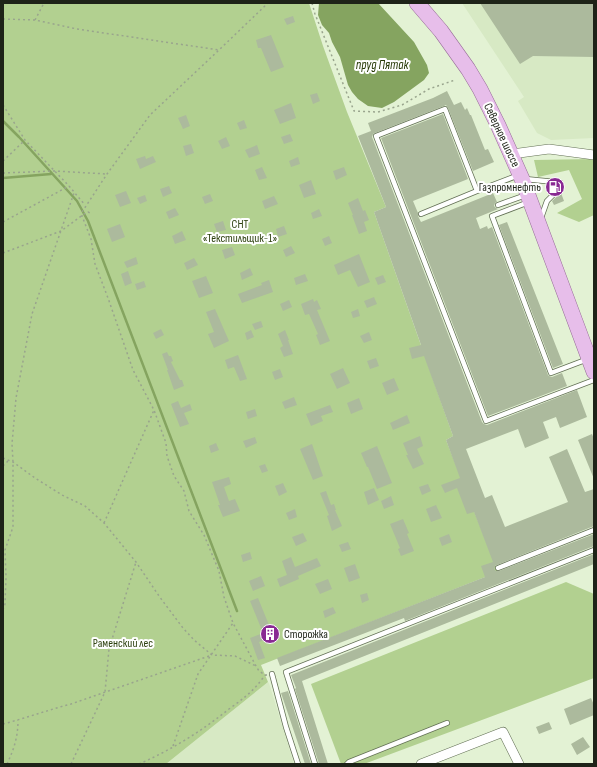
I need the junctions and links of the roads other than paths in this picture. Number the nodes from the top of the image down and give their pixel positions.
1 (417, 3) edge
2 (512, 154) junction
3 (594, 155) edge
4 (521, 177) junction
5 (477, 191) junction
6 (529, 198) junction
7 (498, 205) dead end
8 (421, 214) dead end
9 (538, 223) junction
10 (592, 365) edge
11 (594, 380) edge
12 (594, 530) edge
13 (594, 550) edge
14 (498, 568) dead end
15 (272, 674) dead end
16 (447, 723) dead end
17 (298, 764) edge
18 (315, 764) edge
19 (347, 764) edge
20 (421, 764) edge
21 (519, 764) edge

1 - 2 main road, Северное шоссе
2 - 3 street
2 - 4 main road, Северное шоссе
4 - 5 lane
4 - 6 main road, Северное шоссе
4 - 9 lane
5 - 8 lane
5 - 11 lane
6 - 7 lane
6 - 9 main road, Северное шоссе
6 - 10 lane
9 - 10 main road, Северное шоссе
12 - 14 lane
13 - 18 lane
15 - 17 lane
16 - 19 lane
20 - 21 street

